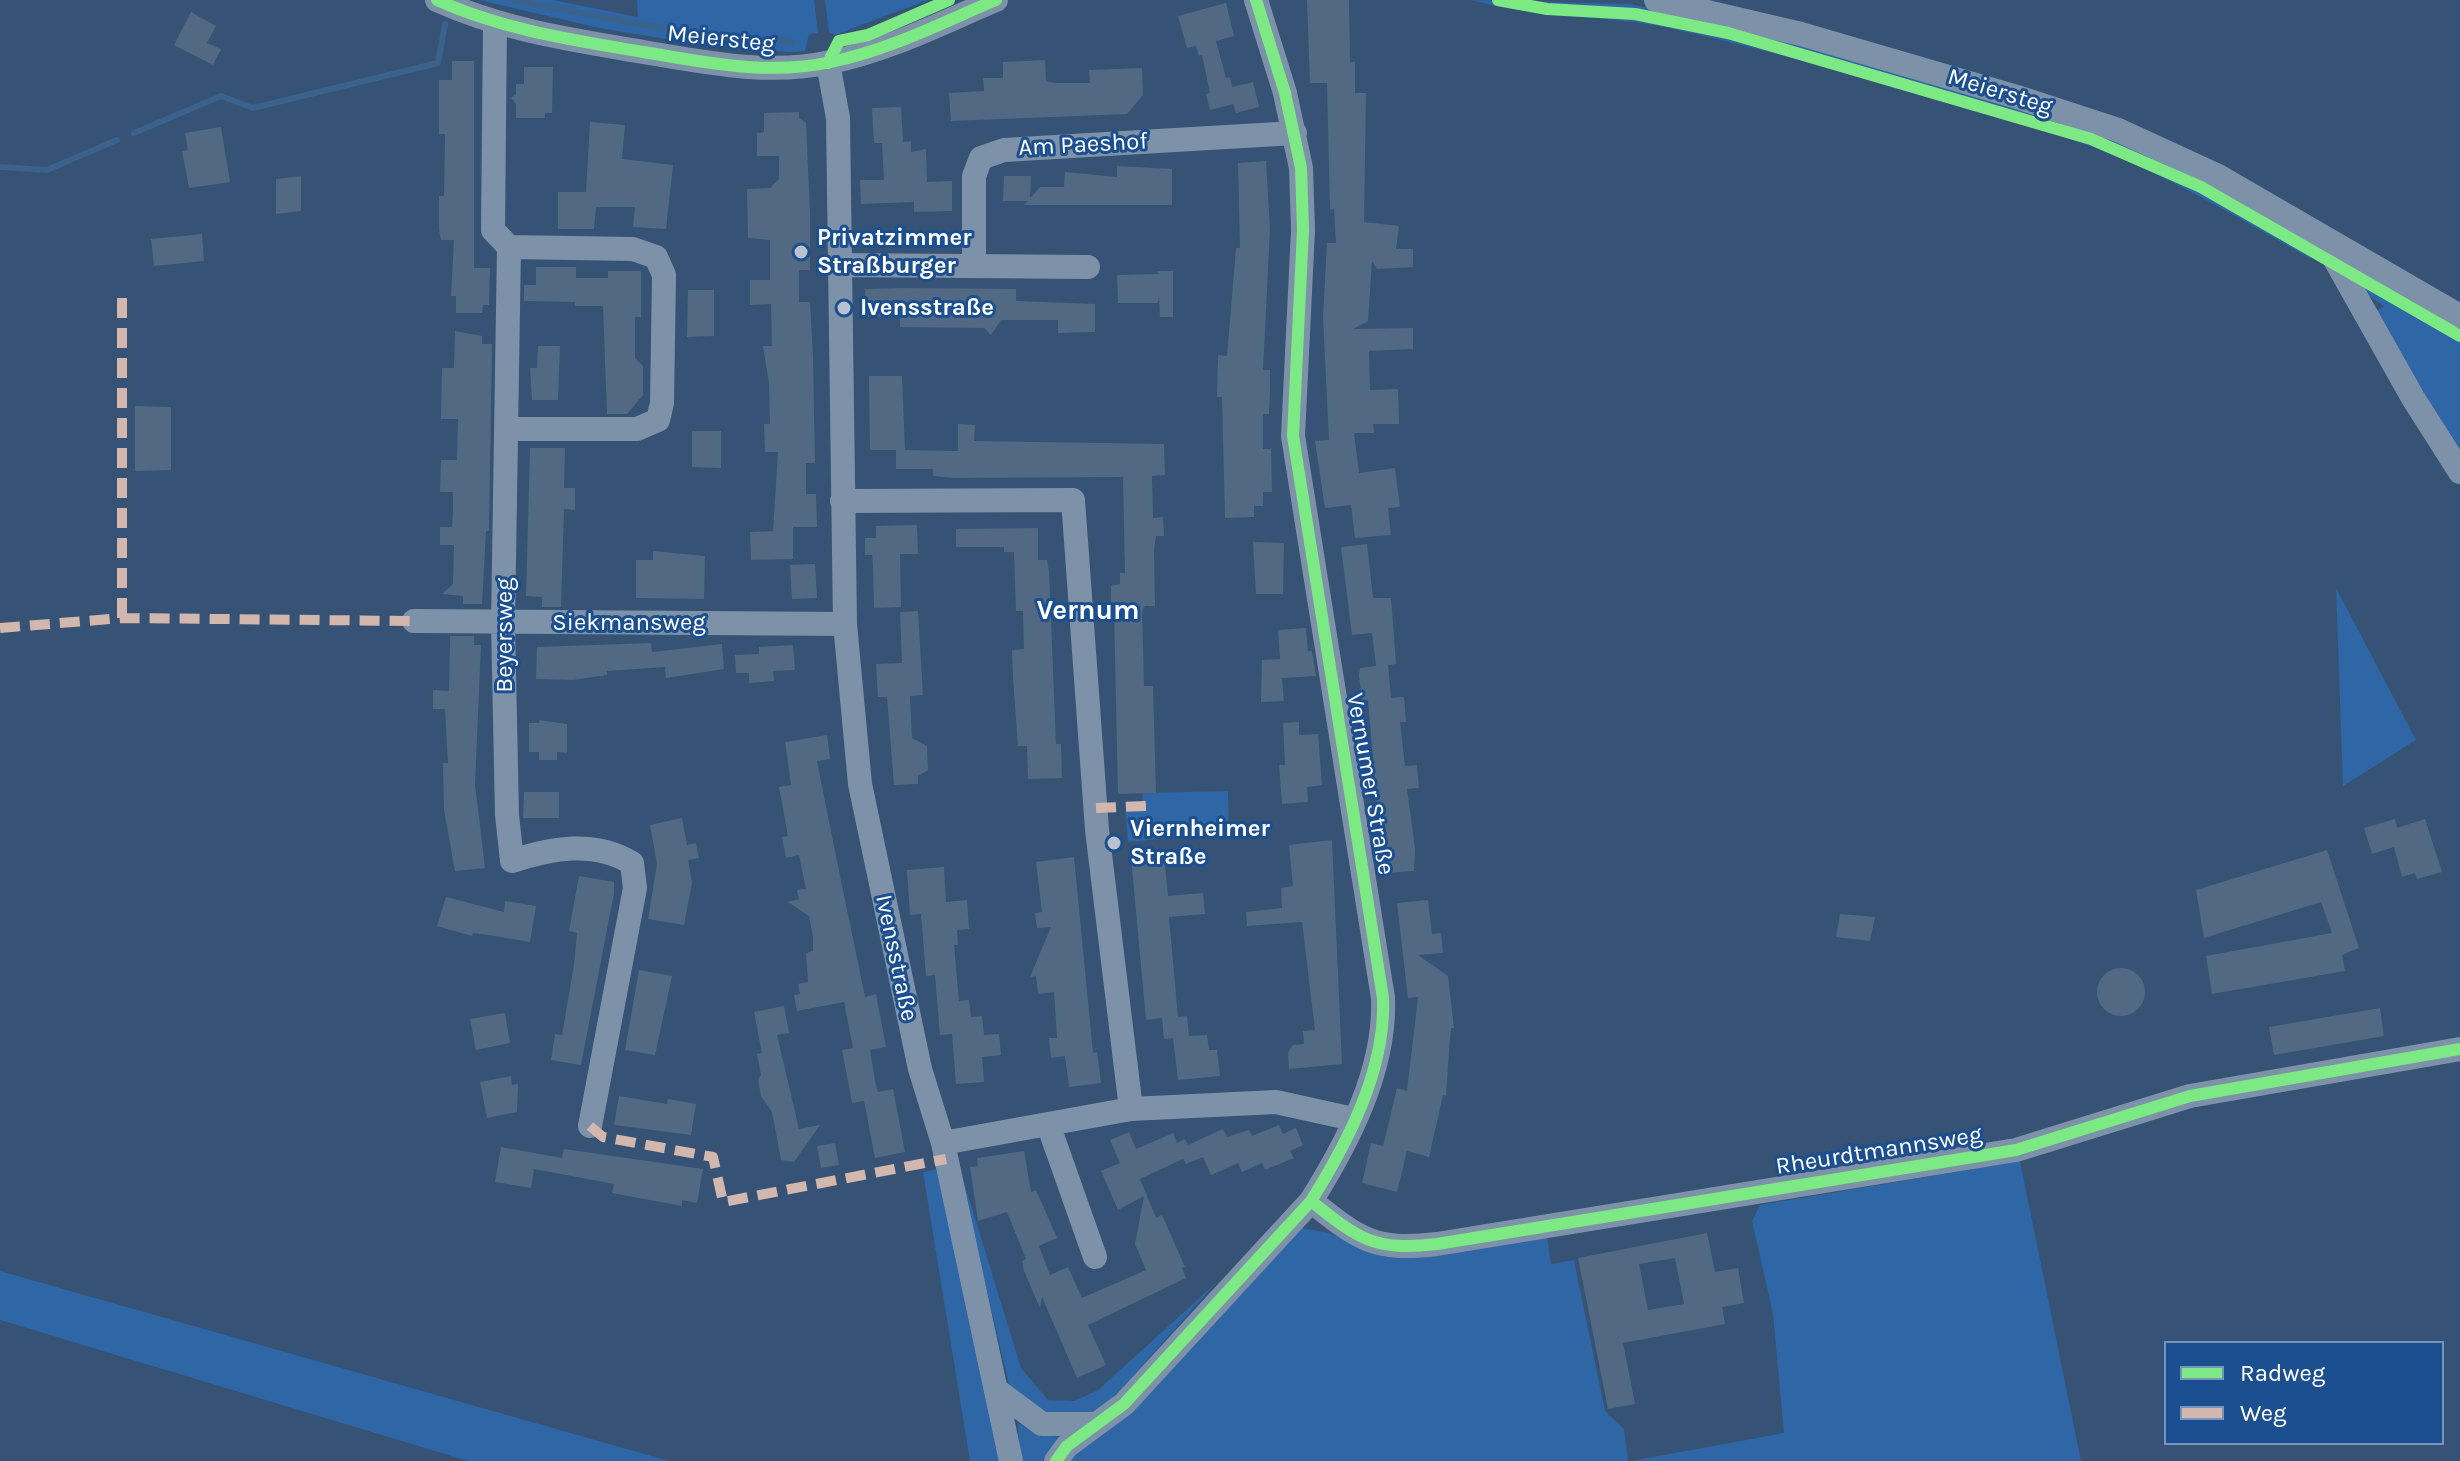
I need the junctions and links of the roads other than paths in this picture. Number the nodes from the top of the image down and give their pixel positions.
1 (437, 0) edge
2 (996, 0) edge
3 (1256, 0) edge
4 (1656, 0) edge
5 (495, 23) junction
6 (828, 63) junction
7 (1295, 133) junction
8 (2322, 238) junction
9 (509, 247) junction
10 (839, 265) junction
11 (974, 266) junction
12 (1088, 267) dead end
13 (2460, 316) edge
14 (509, 429) junction
15 (2460, 472) edge
16 (842, 501) junction
17 (414, 621) dead end
18 (503, 623) junction
19 (845, 624) junction
20 (2460, 1049) edge
21 (1131, 1109) junction
22 (1353, 1119) junction
23 (1048, 1124) junction
24 (590, 1126) dead end
25 (943, 1143) junction
26 (1311, 1201) junction
27 (1095, 1257) dead end
28 (999, 1392) junction
29 (1097, 1424) junction
30 (1011, 1461) edge
31 (1056, 1461) edge

1 - 5 street, Meiersteg
2 - 6 street, Meiersteg
3 - 7 street, Vernumer Straße
4 - 8 street, Meiersteg
5 - 6 street, Meiersteg
5 - 9 street, Beyersweg
6 - 10 street, Ivensstraße
7 - 11 street, Am Paeshof
7 - 22 street, Vernumer Straße
8 - 13 street, Meiersteg
8 - 15 street
9 - 14 street, Beyersweg
9 - 14 street
10 - 11 street
10 - 16 street, Ivensstraße
11 - 12 street
14 - 18 street, Beyersweg
16 - 19 street, Ivensstraße
16 - 21 street
17 - 18 street, Siekmansweg
18 - 19 street, Siekmansweg
18 - 24 street, Beyersweg
19 - 25 street, Ivensstraße
20 - 26 street, Rheurdtmannsweg
21 - 22 street
21 - 23 street
22 - 26 street, Vernumer Straße
23 - 25 street
23 - 27 street
25 - 28 street, Ivensstraße
26 - 29 street, Vernumer Straße
28 - 29 street
28 - 30 street, Ivensstraße
29 - 31 street, Vernumer Straße

